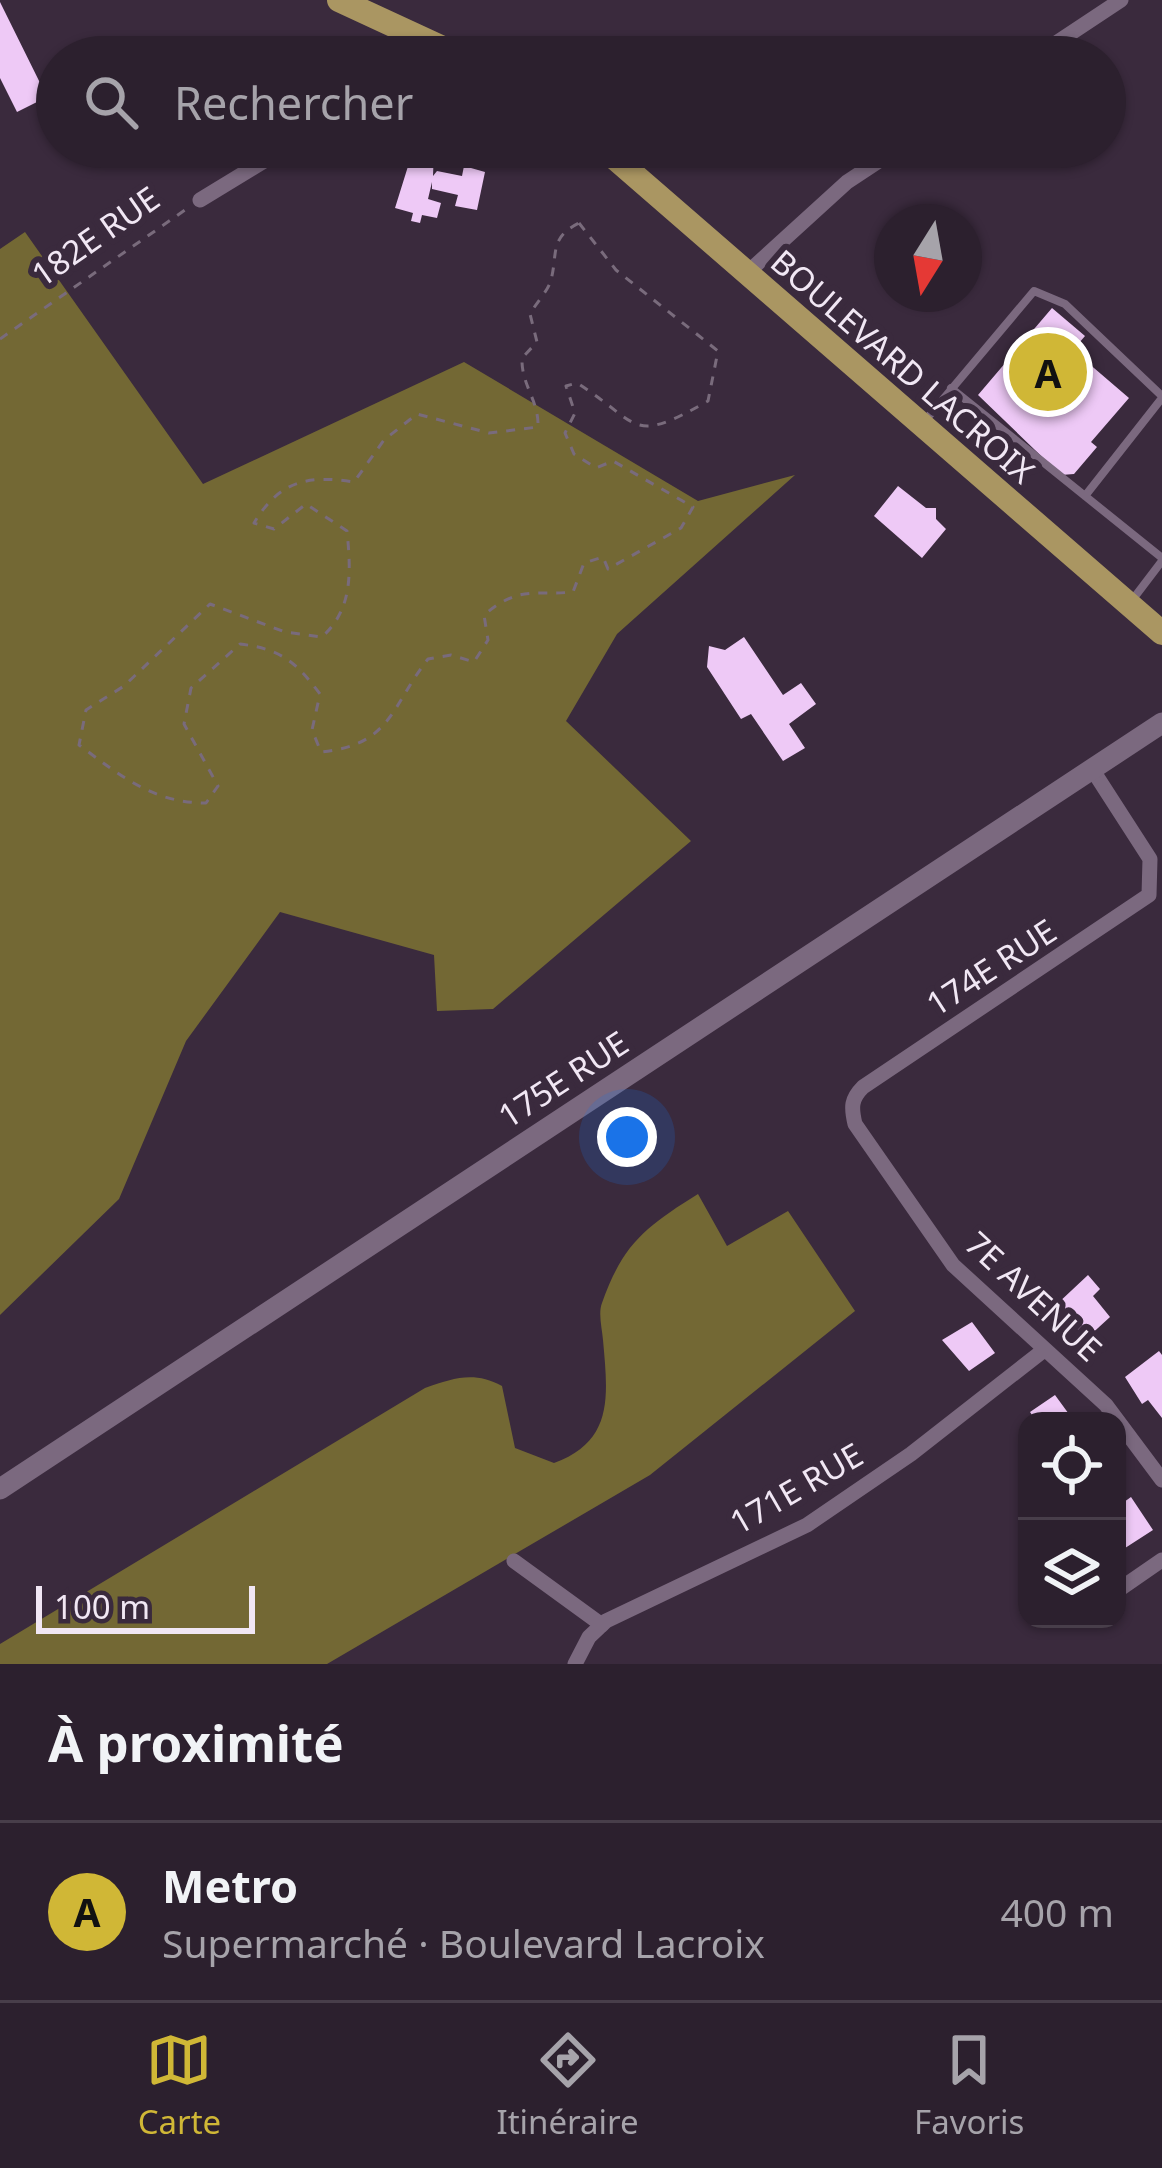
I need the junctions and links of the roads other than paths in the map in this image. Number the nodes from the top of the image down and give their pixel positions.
1 (339, 0) edge
2 (1121, 0) edge
3 (403, 26) junction
4 (399, 36) edge
5 (422, 36) edge
6 (1067, 36) edge
7 (253, 168) edge
8 (626, 168) edge
9 (869, 168) edge
10 (200, 200) road end
11 (746, 274) junction
12 (951, 388) junction
13 (1162, 397) edge
14 (921, 425) junction
15 (1085, 496) junction
16 (1162, 560) edge
17 (1129, 604) junction
18 (1162, 633) edge
19 (1162, 723) edge
20 (1092, 769) junction
21 (863, 1087) joint
22 (1044, 1350) junction
23 (1162, 1480) edge
24 (0, 1490) edge
25 (1162, 1560) edge
26 (514, 1561) dead end
27 (1126, 1585) edge
28 (602, 1625) junction
29 (575, 1664) edge

1 - 3 main road
2 - 6 street
3 - 4 street
3 - 5 main road
7 - 10 street, 182E RUE
8 - 11 main road, BOULEVARD LACROIX
9 - 11 street
11 - 14 main road, BOULEVARD LACROIX
12 - 13 lane
12 - 14 lane
12 - 15 lane
13 - 15 lane
14 - 17 main road, BOULEVARD LACROIX
15 - 16 lane
16 - 17 lane
17 - 18 main road, BOULEVARD LACROIX
19 - 20 street, 175E RUE
20 - 21 street, 174E RUE
20 - 24 street, 175E RUE
21 - 22 street, 7E AVENUE
22 - 23 street, 7E AVENUE
22 - 28 street, 171E RUE
25 - 27 street
26 - 28 street
28 - 29 street, 171E RUE

